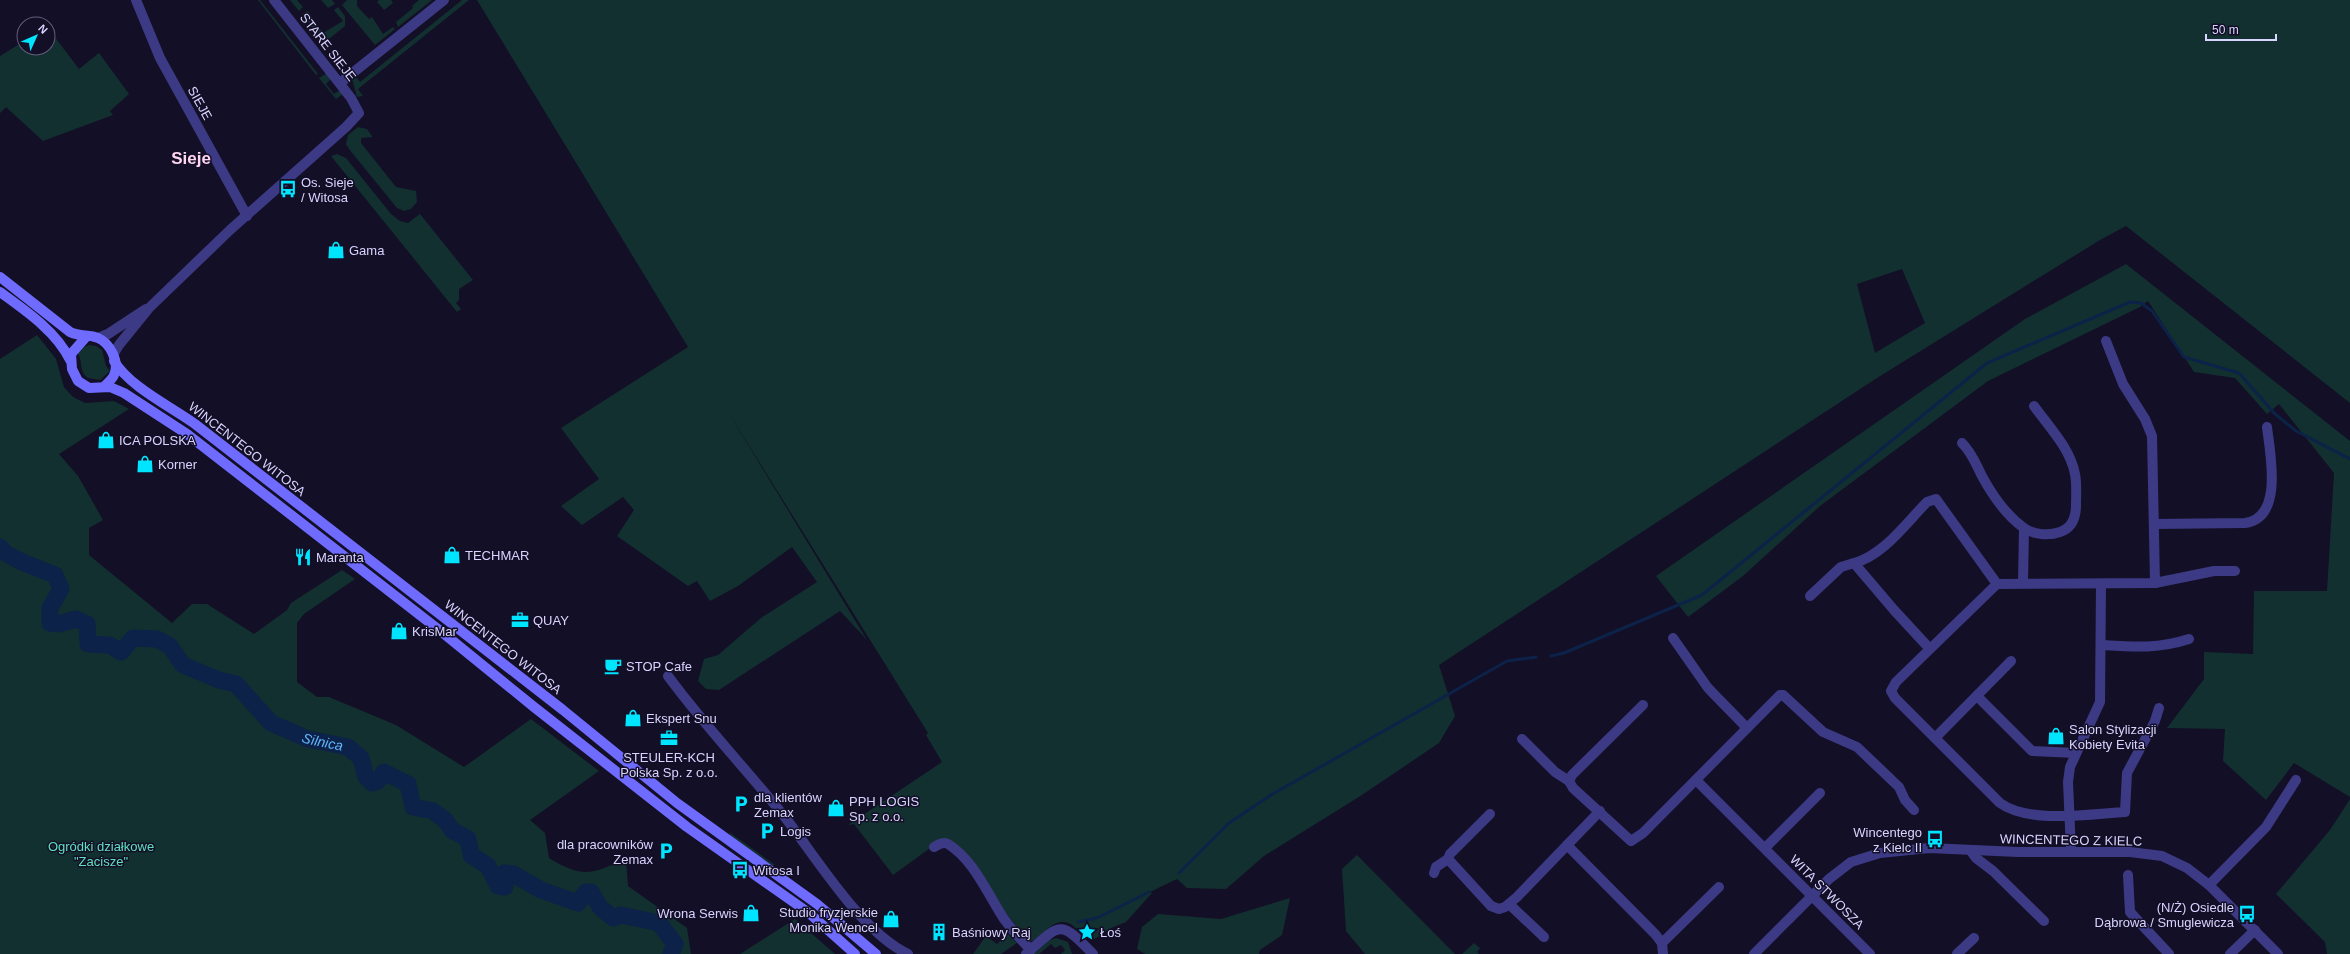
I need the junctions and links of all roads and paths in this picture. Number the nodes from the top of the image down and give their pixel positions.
1 (136, 0) edge
2 (444, 0) edge
3 (279, 2) edge
4 (340, 83) junction
5 (247, 216) junction
6 (0, 277) edge
7 (0, 292) edge
8 (149, 308) junction
9 (86, 337) junction
10 (98, 338) junction
11 (2106, 341) dead end
12 (114, 358) junction
13 (70, 360) junction
14 (104, 387) junction
15 (2034, 406) dead end
16 (2267, 426) dead end
17 (1962, 444) dead end
18 (2154, 524) junction
19 (2024, 528) junction
20 (1854, 562) junction
21 (2235, 571) dead end
22 (2023, 583) junction
23 (2155, 583) junction
24 (1996, 584) junction
25 (2101, 584) junction
26 (1810, 596) dead end
27 (1673, 638) dead end
28 (2190, 639) dead end
29 (2102, 645) junction
30 (1929, 648) junction
31 (2011, 662) dead end
32 (668, 676) dead end
33 (1977, 696) junction
34 (1643, 705) dead end
35 (2159, 708) dead end
36 (1748, 728) junction
37 (1935, 738) junction
38 (1522, 739) dead end
39 (2076, 753) junction
40 (1696, 780) junction
41 (2296, 780) dead end
42 (1569, 781) junction
43 (1820, 793) dead end
44 (1914, 810) dead end
45 (1600, 811) junction
46 (1490, 814) dead end
47 (2070, 815) junction
48 (1567, 845) junction
49 (934, 848) dead end
50 (1765, 848) junction
51 (1971, 851) junction
52 (2071, 851) junction
53 (1448, 859) junction
54 (1434, 873) dead end
55 (2128, 875) dead end
56 (2209, 885) junction
57 (1720, 887) dead end
58 (1813, 896) junction
59 (1509, 904) junction
60 (2044, 921) dead end
61 (2255, 930) junction
62 (1544, 937) dead end
63 (1974, 938) dead end
64 (1662, 943) junction
65 (1028, 952) edge
66 (1089, 953) edge
67 (855, 954) edge
68 (876, 954) edge
69 (908, 954) edge
70 (1663, 954) edge
71 (1754, 954) edge
72 (1870, 954) edge
73 (1957, 954) edge
74 (2169, 954) edge
75 (2230, 954) edge
76 (2278, 954) edge

1 - 5 street, SIEJE
2 - 4 street
3 - 4 street, STARE SIEJE
4 - 5 street, STARE SIEJE
5 - 8 street
6 - 9 main road
7 - 13 main road
8 - 10 street
8 - 12 street
9 - 10 main road
9 - 13 main road
10 - 12 main road
11 - 18 street
12 - 14 main road
12 - 68 main road, WINCENTEGO WITOSA
13 - 14 main road
14 - 67 main road, WINCENTEGO WITOSA
15 - 19 street
16 - 18 street
17 - 19 street
18 - 23 street
19 - 22 street
20 - 24 street
20 - 26 street
20 - 30 street
21 - 23 street
22 - 24 street
22 - 25 street
23 - 25 street
24 - 30 street
25 - 29 street
27 - 36 street
28 - 29 street
29 - 39 street
30 - 37 street
31 - 33 street
32 - 69 street
33 - 37 street
33 - 39 street
34 - 42 street
35 - 47 street
36 - 40 street
36 - 44 street
37 - 47 street
38 - 42 street
39 - 47 street
40 - 45 street
40 - 50 street, WITA STWOSZA
41 - 56 street
42 - 45 street
43 - 50 street
45 - 48 street
46 - 53 street
47 - 52 street
48 - 59 street
48 - 64 street
49 - 65 street
50 - 58 street, WITA STWOSZA
51 - 52 street, WINCENTEGO Z KIELC
51 - 58 street, WINCENTEGO Z KIELC
51 - 60 street
52 - 56 street, WINCENTEGO Z KIELC
53 - 54 street
53 - 59 street
55 - 74 street
56 - 61 street, WINCENTEGO Z KIELC
57 - 64 street
58 - 71 street, WINCENTEGO Z KIELC
58 - 72 street, WITA STWOSZA
59 - 62 street
61 - 75 street
61 - 76 street, WINCENTEGO Z KIELC
63 - 73 street
64 - 70 street
65 - 66 street

